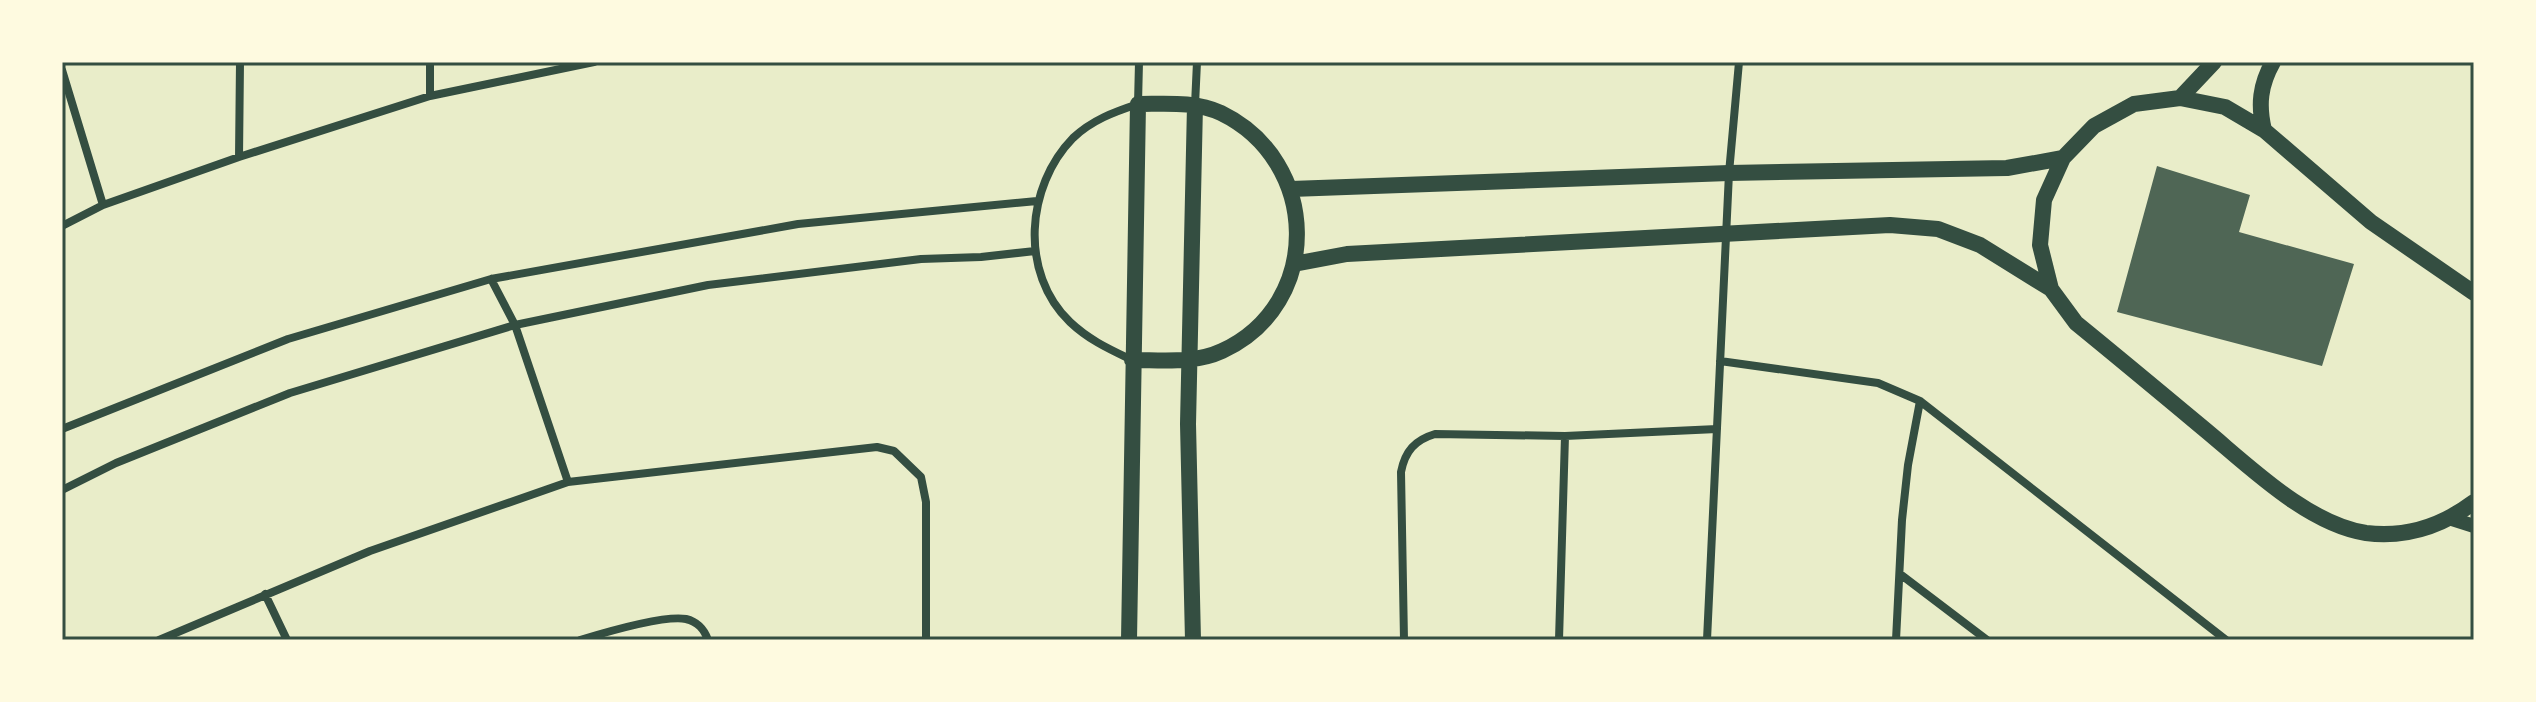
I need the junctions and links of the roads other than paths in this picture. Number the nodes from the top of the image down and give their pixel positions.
1 (240, 62) edge
2 (430, 62) edge
3 (594, 62) edge
4 (1139, 62) edge
5 (1197, 62) edge
6 (1739, 62) edge
7 (2214, 62) edge
8 (2273, 62) edge
9 (62, 70) edge
10 (430, 96) junction
11 (2180, 98) junction
12 (1138, 104) junction
13 (1195, 105) junction
14 (2264, 130) junction
15 (239, 157) junction
16 (2063, 158) junction
17 (1729, 173) junction
18 (1291, 189) junction
19 (1037, 201) junction
20 (103, 205) junction
21 (62, 226) edge
22 (1726, 233) junction
23 (1035, 251) junction
24 (1294, 264) junction
25 (491, 279) junction
26 (2051, 289) junction
27 (2474, 293) edge
28 (515, 325) junction
29 (1132, 360) junction
30 (1189, 361) junction
31 (1720, 361) junction
32 (1920, 401) junction
33 (62, 429) edge
34 (1717, 429) junction
35 (1565, 436) junction
36 (568, 482) junction
37 (62, 490) edge
38 (2474, 502) edge
39 (2452, 519) junction
40 (2474, 526) edge
41 (1900, 574) junction
42 (265, 594) junction
43 (159, 640) edge
44 (287, 640) edge
45 (580, 640) edge
46 (708, 640) edge
47 (926, 640) edge
48 (1129, 640) edge
49 (1193, 640) edge
50 (1404, 640) edge
51 (1559, 640) edge
52 (1707, 640) edge
53 (1896, 640) edge
54 (1987, 640) edge
55 (2226, 640) edge

1 - 15 street
2 - 10 street
3 - 10 street
4 - 12 street
5 - 13 street
6 - 17 street
7 - 11 main road
8 - 14 main road
9 - 20 street
10 - 15 street
11 - 14 main road
11 - 16 main road
12 - 13 main road
12 - 19 street
12 - 29 main road
13 - 18 main road
13 - 30 main road
14 - 27 main road
15 - 20 street
16 - 17 main road
16 - 26 main road
17 - 18 main road
17 - 22 street
18 - 24 main road
19 - 23 street
19 - 25 street
20 - 21 street
22 - 24 main road
22 - 26 main road
22 - 31 street
23 - 28 street
23 - 29 street
24 - 30 main road
25 - 28 street
25 - 33 street
26 - 39 main road
28 - 36 street
28 - 37 street
29 - 30 main road
29 - 48 main road
30 - 49 main road
31 - 32 street
31 - 34 street
32 - 41 street
32 - 55 street
34 - 35 street
34 - 52 street
35 - 50 street
35 - 51 street
36 - 42 street
36 - 47 street
38 - 39 main road
39 - 40 street
41 - 53 street
41 - 54 street
42 - 43 street
42 - 44 street
45 - 46 street

